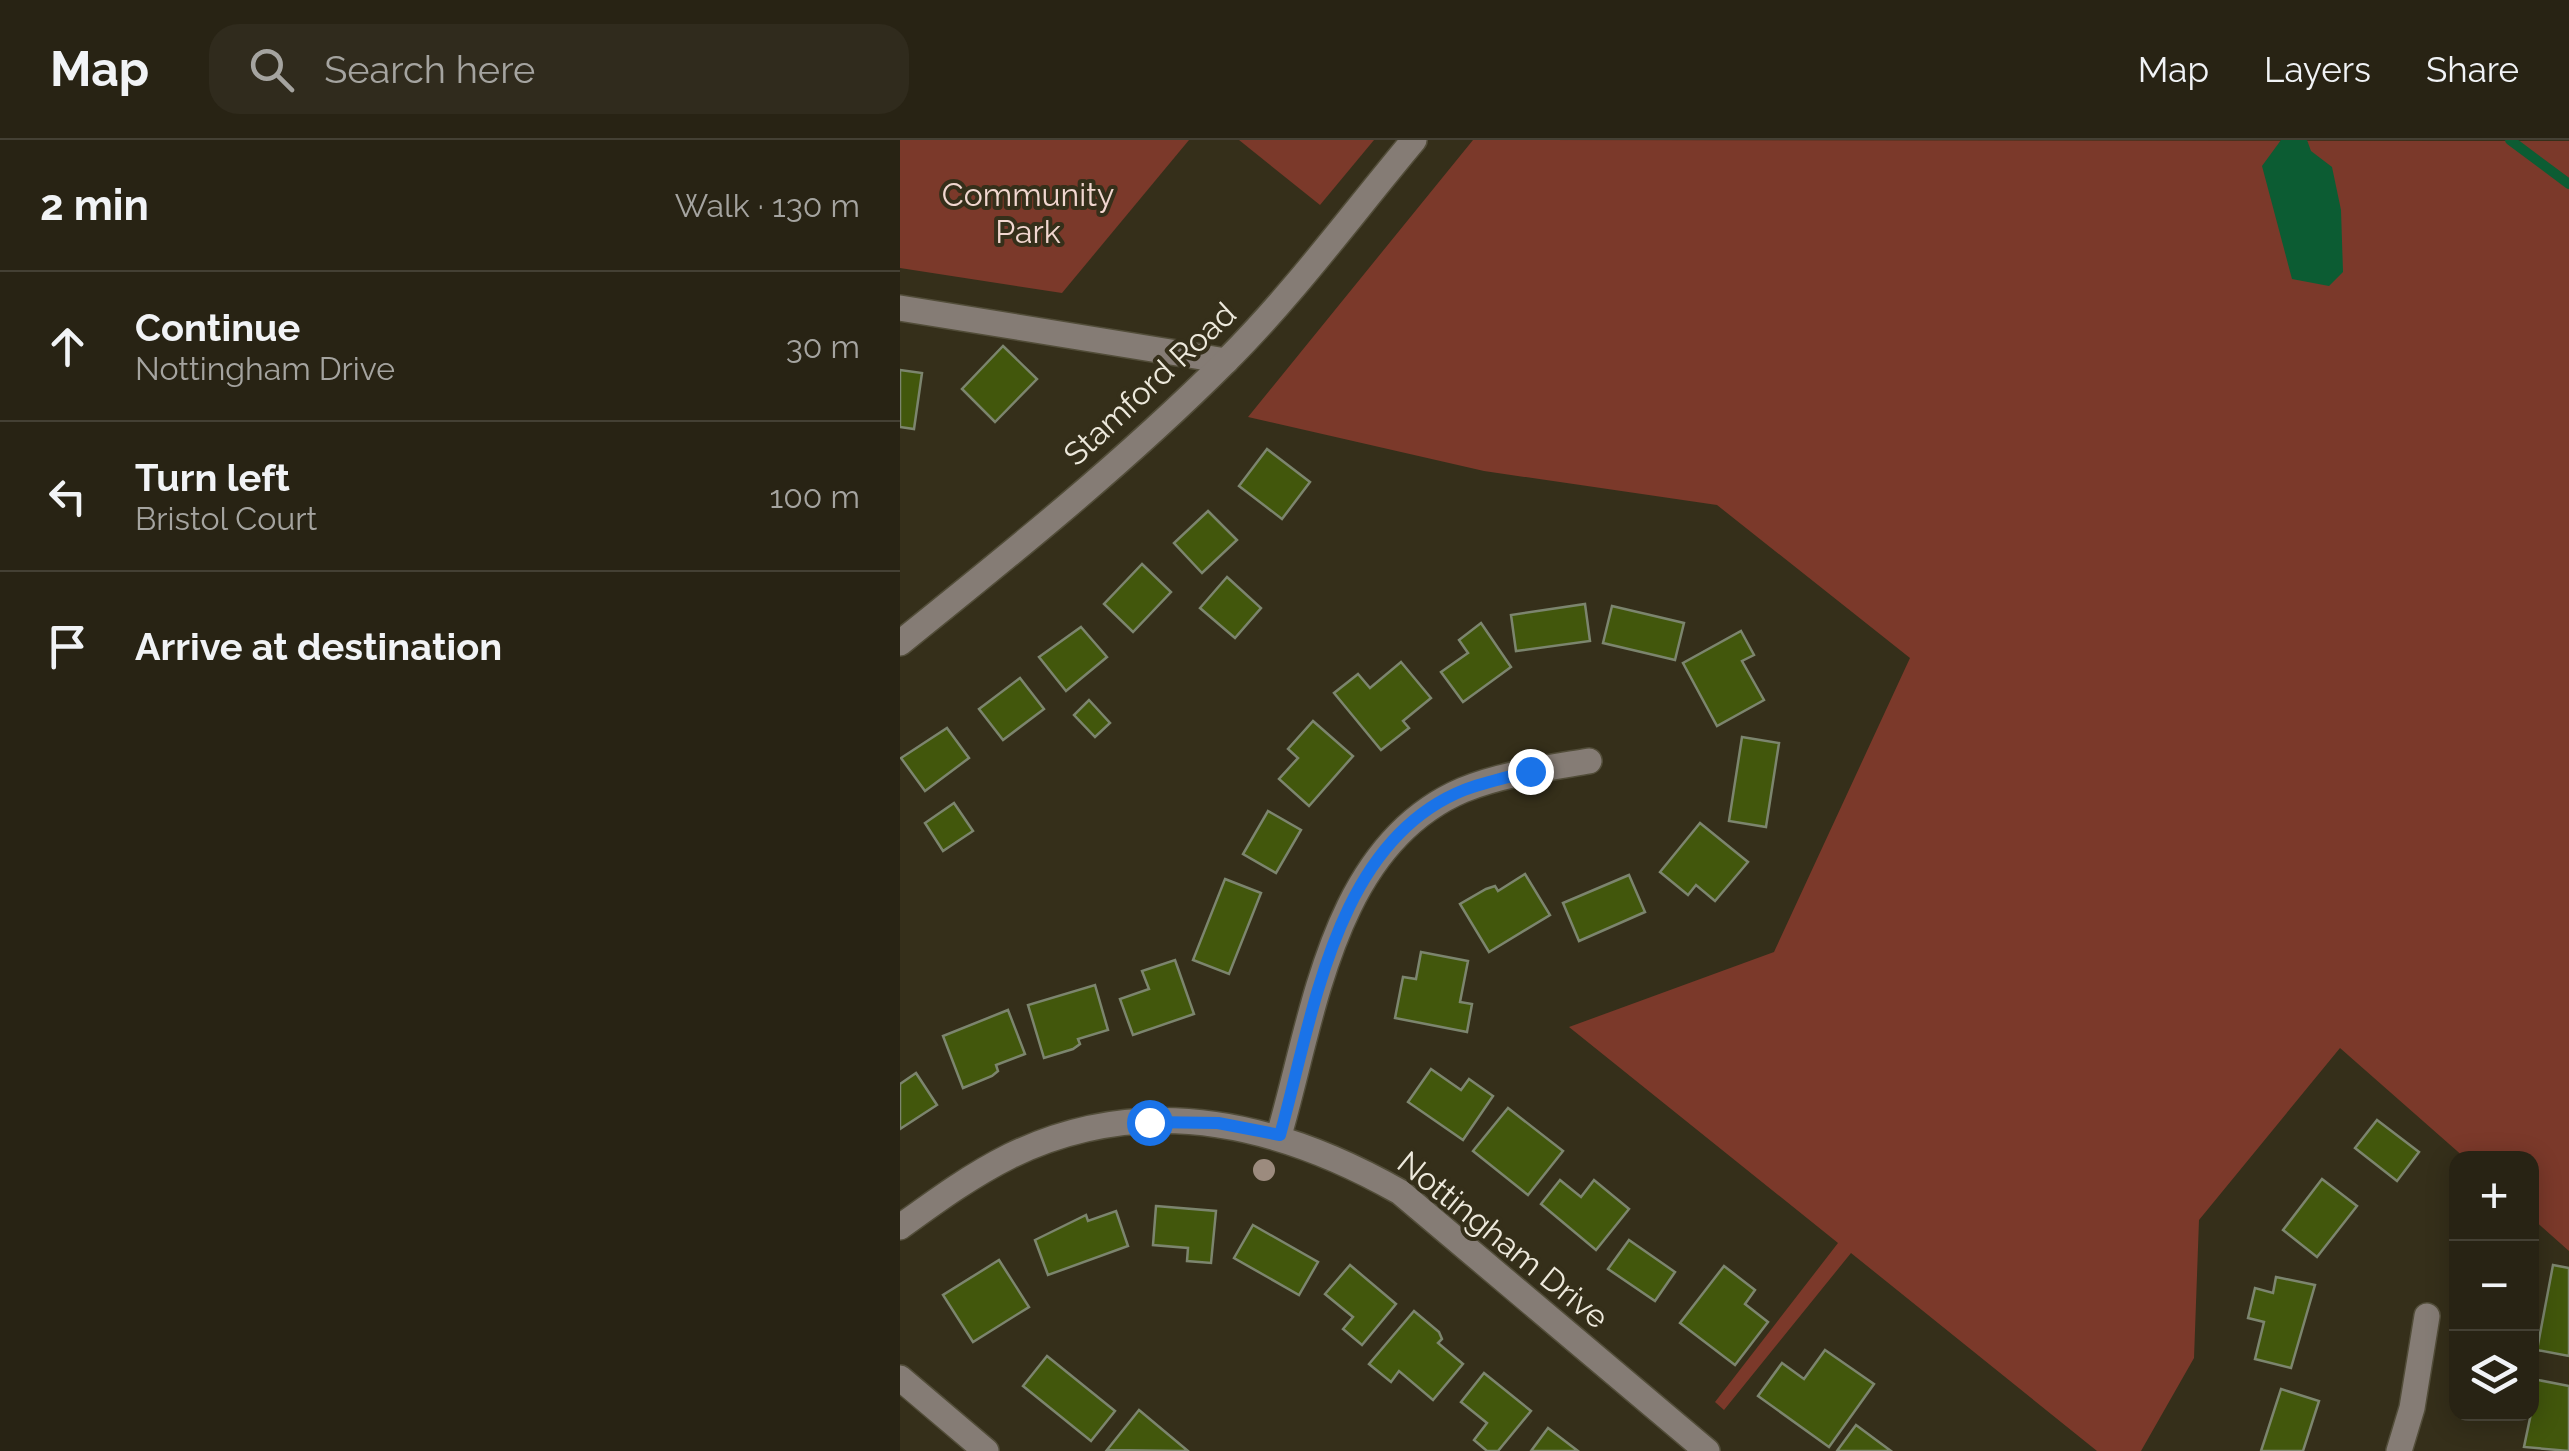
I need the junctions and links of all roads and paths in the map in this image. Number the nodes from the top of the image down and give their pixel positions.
1 (1414, 140) edge
2 (900, 308) edge
3 (1226, 361) junction
4 (900, 644) edge
5 (1590, 762) dead end
6 (1280, 1135) junction
7 (900, 1227) edge
8 (2427, 1316) dead end
9 (900, 1378) edge
10 (986, 1451) edge
11 (1707, 1451) edge
12 (2399, 1451) edge

1 - 3 street, Stamford Road
2 - 3 street
3 - 4 street, Stamford Road
5 - 6 street
6 - 7 street, Nottingham Drive
6 - 11 street, Nottingham Drive
8 - 12 street
9 - 10 street

